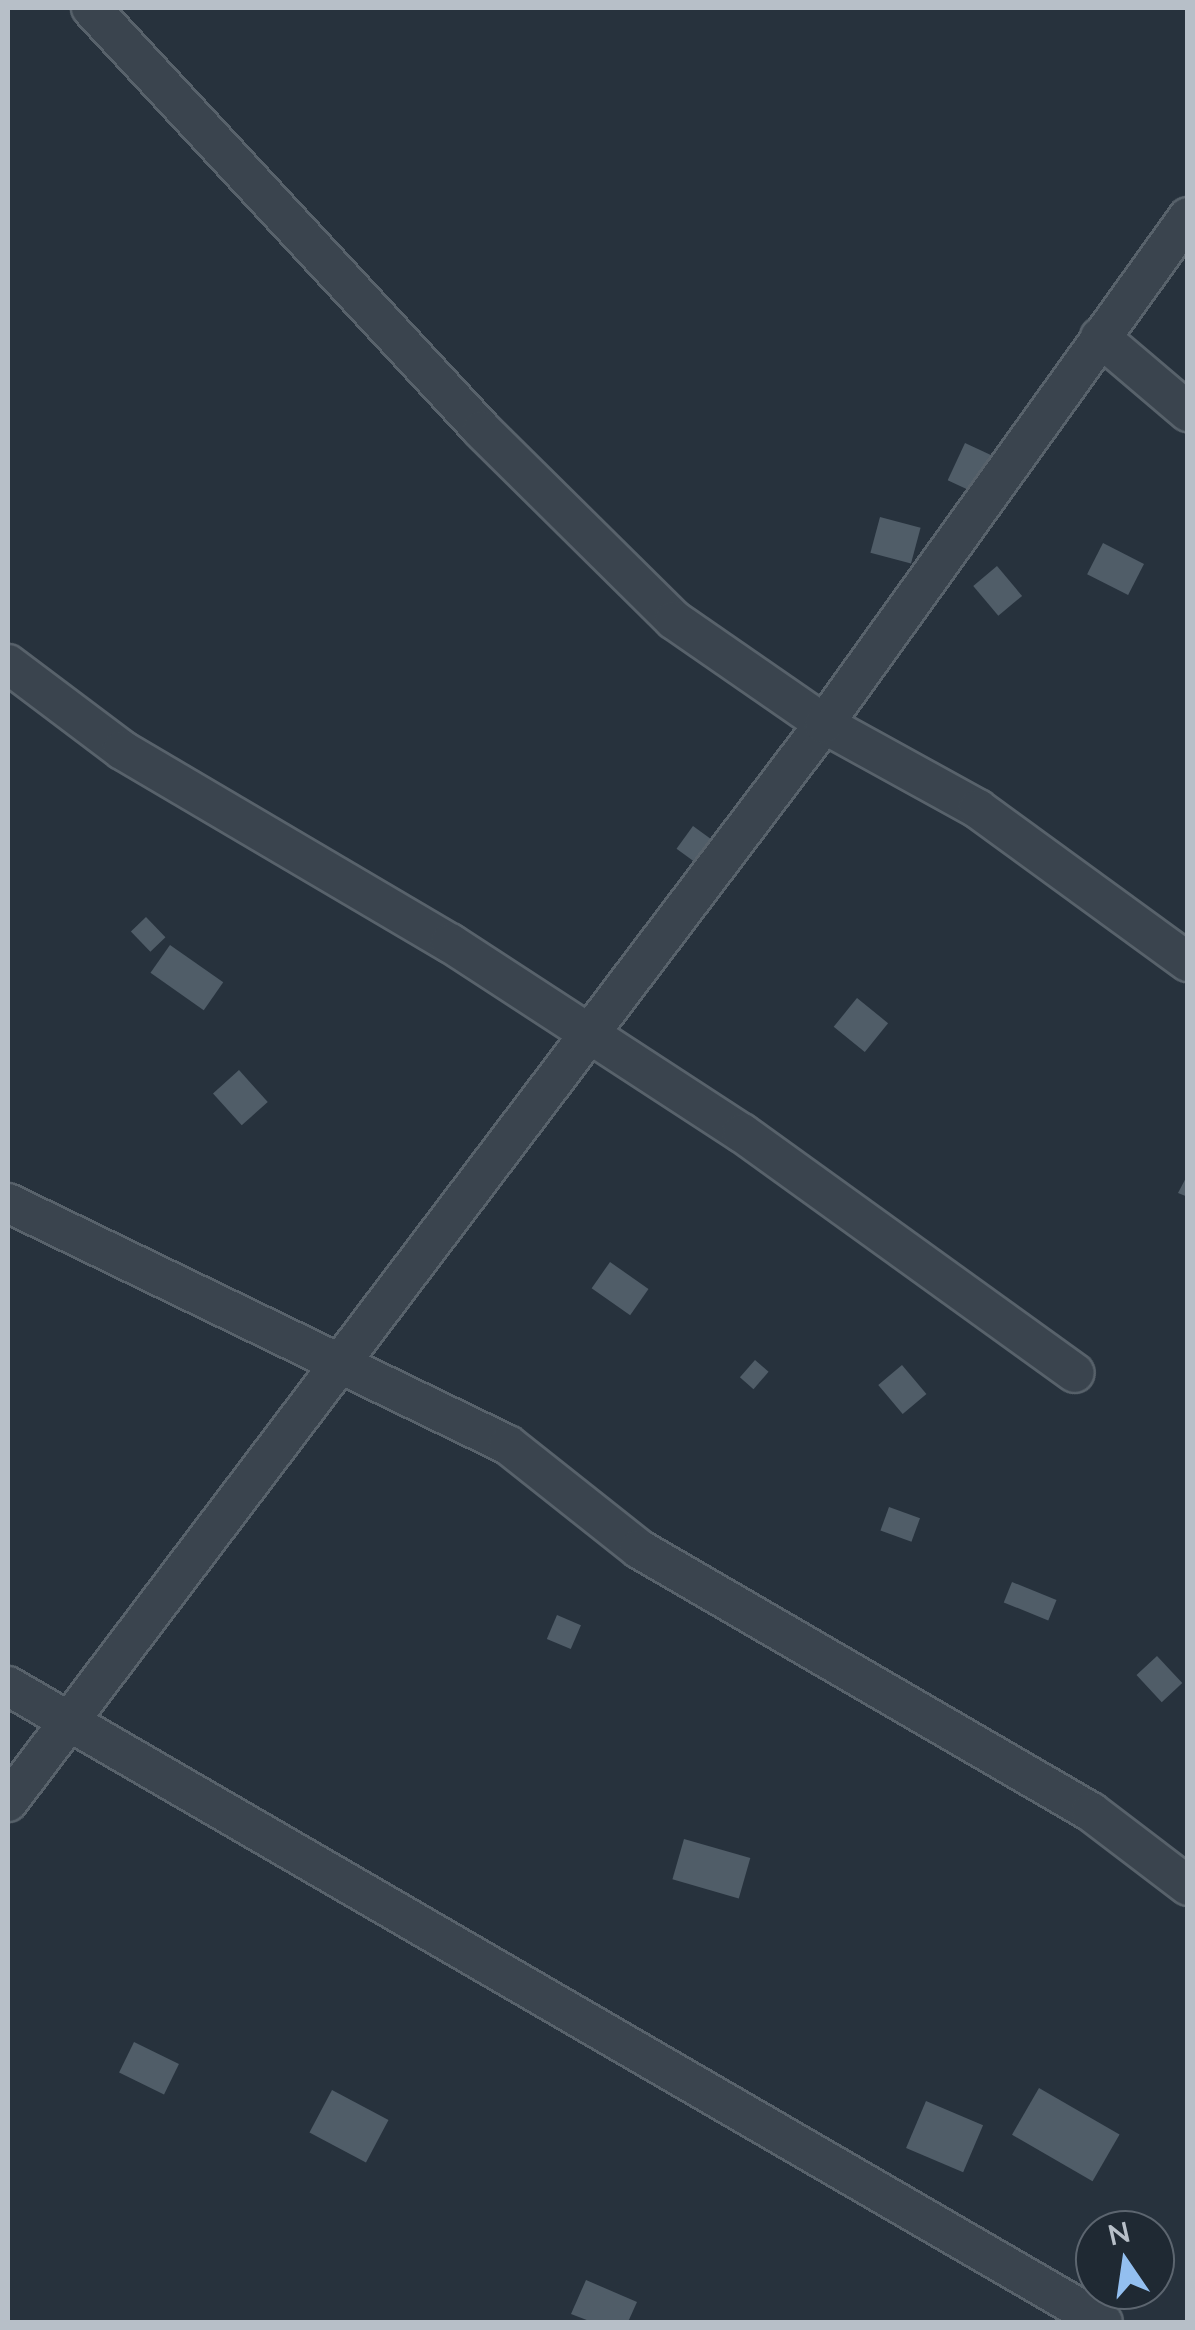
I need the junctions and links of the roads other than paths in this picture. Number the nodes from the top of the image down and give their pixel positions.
1 (91, 8) edge
2 (1188, 217) edge
3 (1100, 336) junction
4 (1188, 412) edge
5 (8, 664) edge
6 (824, 724) junction
7 (1188, 962) edge
8 (588, 1034) junction
9 (8, 1202) edge
10 (339, 1361) junction
11 (1075, 1374) dead end
12 (8, 1686) edge
13 (70, 1724) junction
14 (8, 1802) edge
15 (1188, 1886) edge
16 (1103, 2322) edge

1 - 6 street
2 - 3 street
3 - 4 street
3 - 6 street
5 - 8 street
6 - 7 street
6 - 8 street
8 - 10 street
8 - 11 street
9 - 10 street
10 - 13 street
10 - 15 street
12 - 13 street
13 - 14 street
13 - 16 street

